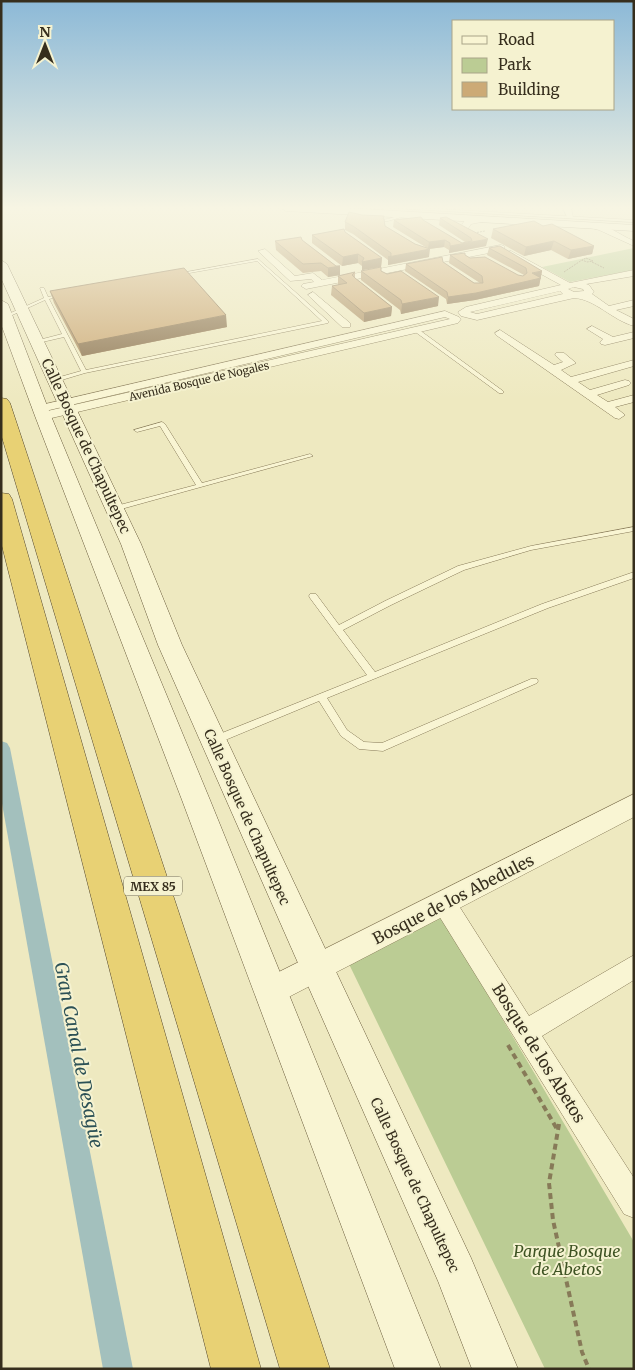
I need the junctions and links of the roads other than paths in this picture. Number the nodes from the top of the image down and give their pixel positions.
1 (3, 272) edge
2 (190, 272) edge
3 (271, 272) edge
4 (285, 272) edge
5 (377, 272) edge
6 (544, 272) edge
7 (371, 273) junction
8 (634, 273) edge
9 (173, 275) edge
10 (403, 275) edge
11 (634, 282) edge
12 (321, 283) junction
13 (358, 284) edge
14 (566, 284) junction
15 (306, 286) dead end
16 (42, 288) dead end
17 (587, 293) junction
18 (68, 294) edge
19 (574, 295) junction
20 (46, 299) junction
21 (634, 303) edge
22 (10, 309) edge
23 (607, 309) junction
24 (634, 323) edge
25 (346, 325) dead end
26 (615, 327) dead end
27 (382, 328) junction
28 (592, 329) dead end
29 (416, 330) junction
30 (500, 333) dead end
31 (66, 335) junction
32 (632, 335) edge
33 (391, 336) junction
34 (38, 341) junction
35 (299, 353) junction
36 (560, 355) dead end
37 (634, 363) edge
38 (552, 369) junction
39 (84, 372) junction
40 (55, 380) junction
41 (569, 381) junction
42 (625, 383) dead end
43 (501, 392) dead end
44 (588, 394) junction
45 (634, 398) edge
46 (1, 403) edge
47 (606, 406) junction
48 (54, 409) junction
49 (619, 415) dead end
50 (136, 430) dead end
51 (310, 456) dead end
52 (200, 486) junction
53 (1, 499) edge
54 (114, 509) junction
55 (634, 529) edge
56 (634, 575) edge
57 (313, 596) dead end
58 (339, 629) junction
59 (373, 676) junction
60 (534, 681) dead end
61 (322, 698) junction
62 (213, 741) junction
63 (634, 805) edge
64 (444, 903) junction
65 (634, 967) edge
66 (316, 969) junction
67 (271, 991) junction
68 (526, 1032) junction
69 (632, 1196) edge
70 (236, 1369) edge
71 (305, 1369) edge
72 (418, 1369) edge
73 (495, 1369) edge

1 - 22 main road, Calle Bosque de Chapultepec
2 - 9 lane
3 - 39 lane
4 - 12 street
5 - 7 street
6 - 14 street
7 - 10 street
7 - 12 street
7 - 13 street
8 - 14 street
11 - 17 street
12 - 15 street
12 - 25 street
14 - 17 street
14 - 19 street
14 - 19 street
16 - 20 lane
17 - 19 street
17 - 23 street
18 - 20 lane
20 - 22 lane
20 - 31 lane
21 - 23 street
22 - 34 main road, Calle Bosque de Chapultepec
22 - 48 main road, Calle Bosque de Chapultepec
23 - 24 street
26 - 32 street
27 - 29 street, Avenida Bosque de Nogales
27 - 33 street
27 - 35 street, Avenida Bosque de Nogales
28 - 32 street
29 - 33 street, Avenida Bosque de Nogales
29 - 43 lane
30 - 38 street
31 - 34 lane
31 - 39 lane
33 - 35 street, Avenida Bosque de Nogales
34 - 40 main road, Calle Bosque de Chapultepec
35 - 48 street, Avenida Bosque de Nogales
36 - 38 street
37 - 41 street
38 - 41 street
39 - 40 lane
40 - 48 main road, Calle Bosque de Chapultepec
41 - 44 street
42 - 44 street
44 - 47 street
45 - 47 street
46 - 71 highway, MEX 85
47 - 49 street
48 - 54 main road, Calle Bosque de Chapultepec
48 - 67 main road, Calle Bosque de Chapultepec
50 - 52 lane
51 - 52 lane
52 - 54 lane
53 - 70 highway, MEX 85
54 - 62 main road, Calle Bosque de Chapultepec
55 - 58 lane
56 - 59 lane
57 - 58 lane
58 - 59 lane
59 - 61 lane
60 - 61 lane
61 - 62 lane
62 - 66 main road, Calle Bosque de Chapultepec
63 - 64 street, Bosque de los Abedules
64 - 66 street, Bosque de los Abedules
64 - 68 street, Bosque de los Abetos
65 - 68 street
66 - 67 street, Bosque de los Abedules
66 - 73 main road, Calle Bosque de Chapultepec
67 - 72 main road, Calle Bosque de Chapultepec
68 - 69 street, Bosque de los Abetos

